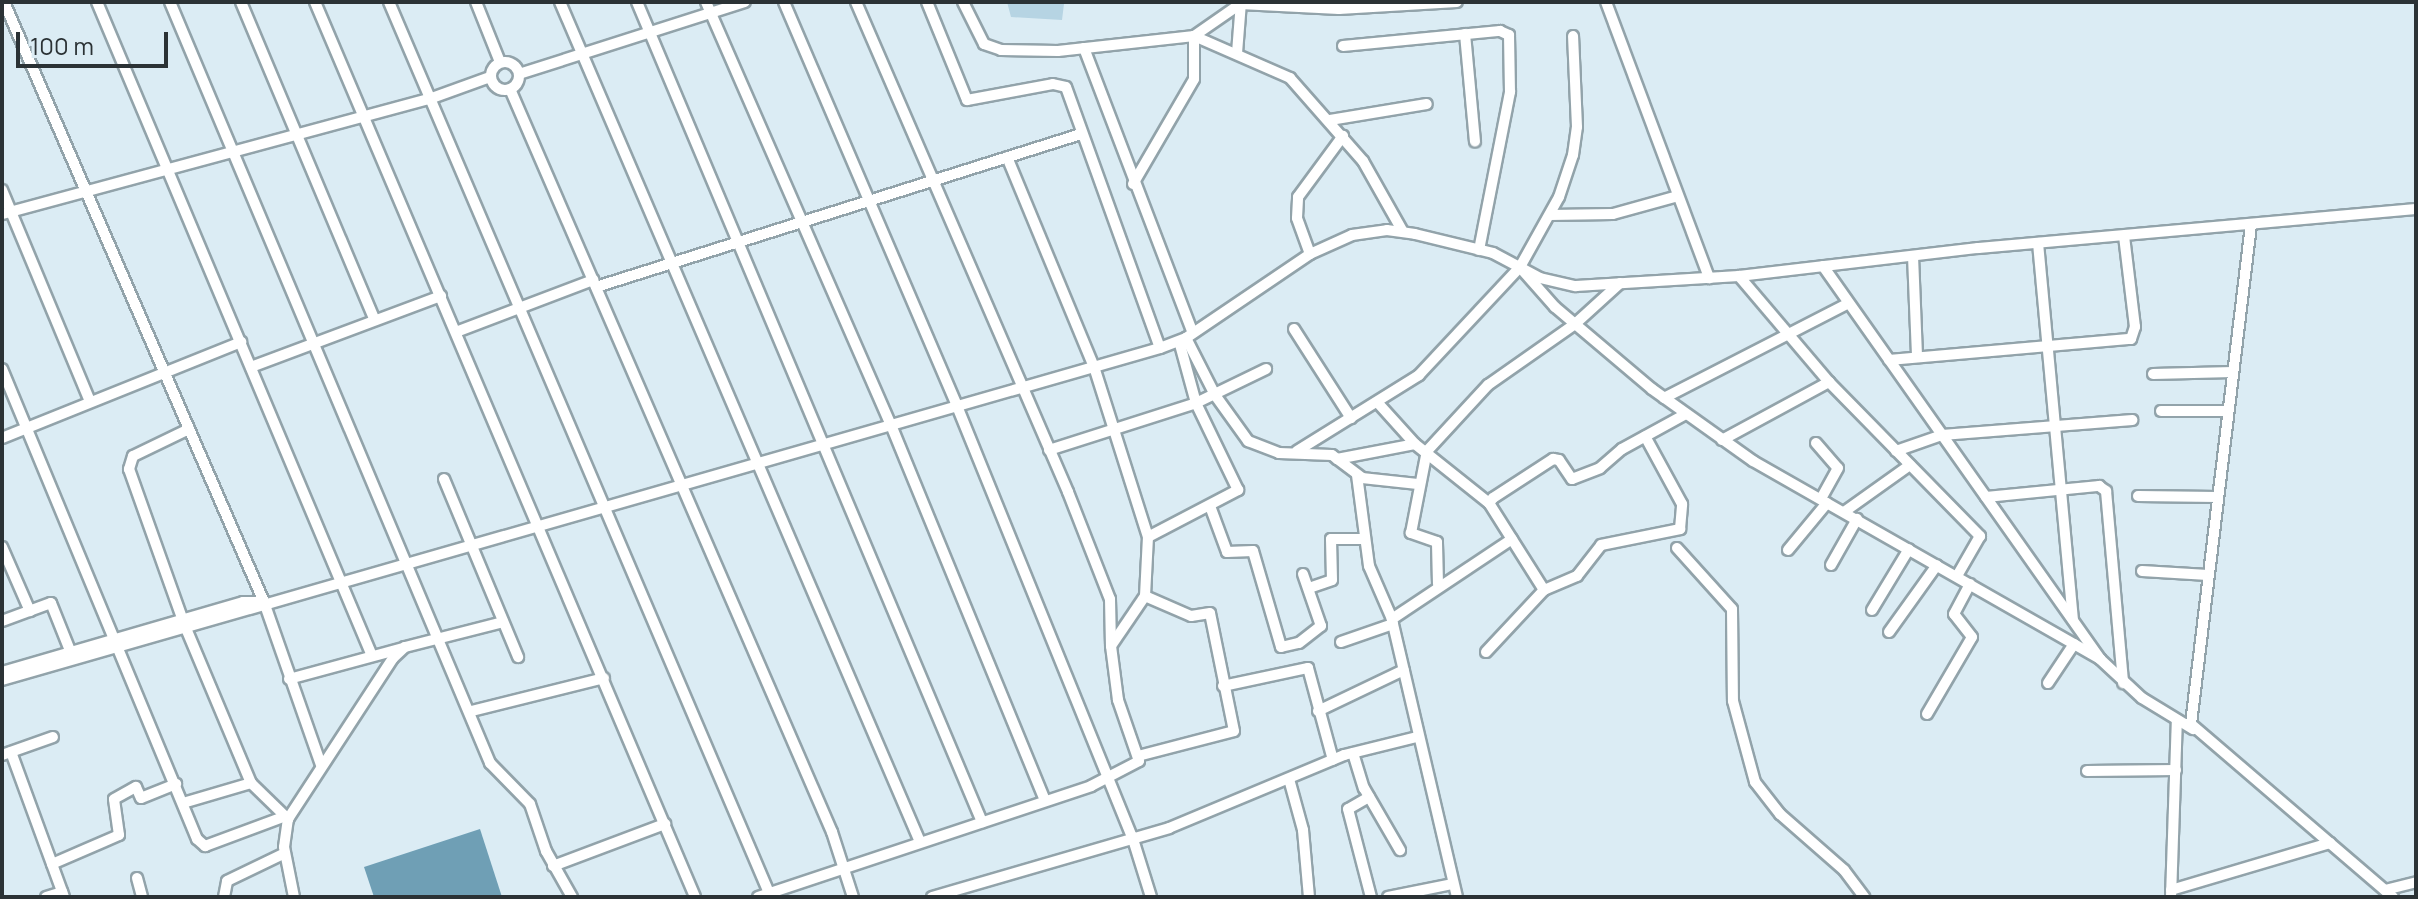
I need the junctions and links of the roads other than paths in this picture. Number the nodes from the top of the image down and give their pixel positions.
1 (4, 2) edge
2 (97, 2) edge
3 (170, 2) edge
4 (241, 2) edge
5 (315, 2) edge
6 (389, 2) edge
7 (476, 2) edge
8 (560, 2) edge
9 (637, 2) edge
10 (745, 2) edge
11 (784, 2) edge
12 (856, 2) edge
13 (927, 2) edge
14 (963, 2) edge
15 (1457, 2) edge
16 (1606, 2) edge
17 (1240, 3) edge
18 (1339, 6) edge
19 (709, 7) edge
20 (650, 32) junction
21 (1465, 34) junction
22 (1194, 36) junction
23 (1573, 36) dead end
24 (1343, 46) dead end
25 (1084, 48) junction
26 (1237, 53) junction
27 (583, 54) junction
28 (500, 62) junction
29 (519, 74) junction
30 (490, 77) junction
31 (510, 89) junction
32 (429, 99) junction
33 (1427, 104) dead end
34 (364, 117) junction
35 (1330, 120) junction
36 (1081, 134) junction
37 (299, 135) junction
38 (1343, 136) junction
39 (1475, 142) dead end
40 (232, 152) junction
41 (1007, 157) junction
42 (168, 169) junction
43 (932, 180) junction
44 (1133, 184) junction
45 (88, 189) junction
46 (2, 190) edge
47 (1678, 196) junction
48 (868, 199) junction
49 (2416, 209) edge
50 (5, 211) edge
51 (1550, 215) junction
52 (801, 220) junction
53 (2251, 225) junction
54 (1403, 232) junction
55 (2124, 236) junction
56 (739, 241) junction
57 (2038, 243) junction
58 (1479, 250) junction
59 (1310, 254) junction
60 (1913, 256) junction
61 (673, 264) junction
62 (1823, 266) junction
63 (1520, 267) junction
64 (1739, 276) junction
65 (1709, 278) junction
66 (1620, 283) junction
67 (594, 284) junction
68 (441, 296) junction
69 (1847, 304) junction
70 (517, 309) junction
71 (375, 320) junction
72 (1575, 324) junction
73 (1294, 329) dead end
74 (456, 332) junction
75 (1790, 336) junction
76 (1186, 337) junction
77 (241, 342) junction
78 (313, 343) junction
79 (2047, 347) junction
80 (1160, 348) junction
81 (1917, 357) junction
82 (1889, 360) junction
83 (251, 367) junction
84 (1094, 367) junction
85 (2, 369) edge
86 (1266, 369) dead end
87 (164, 371) junction
88 (2233, 372) junction
89 (2153, 374) dead end
90 (1829, 382) junction
91 (1022, 387) junction
92 (1215, 395) junction
93 (1664, 398) junction
94 (90, 401) junction
95 (1196, 403) junction
96 (1378, 403) junction
97 (957, 406) junction
98 (2161, 411) dead end
99 (2228, 411) junction
100 (1686, 414) junction
101 (1351, 418) junction
102 (2132, 420) dead end
103 (891, 425) junction
104 (2055, 426) junction
105 (26, 428) junction
106 (1112, 428) junction
107 (189, 429) junction
108 (1942, 435) junction
109 (1645, 436) junction
110 (2, 438) edge
111 (1722, 440) junction
112 (1816, 443) dead end
113 (824, 444) junction
114 (1415, 444) junction
115 (1049, 450) junction
116 (1297, 451) junction
117 (1427, 451) junction
118 (1896, 451) junction
119 (1337, 459) junction
120 (758, 463) junction
121 (1910, 465) junction
122 (1357, 475) junction
123 (444, 479) dead end
124 (1418, 484) junction
125 (682, 485) junction
126 (2061, 491) junction
127 (2138, 496) dead end
128 (1986, 497) junction
129 (2217, 497) junction
130 (1824, 501) junction
131 (1489, 503) junction
132 (1210, 506) junction
133 (605, 507) junction
134 (1844, 512) junction
135 (1857, 519) junction
136 (540, 524) junction
137 (1148, 537) junction
138 (1364, 539) junction
139 (1512, 539) junction
140 (472, 544) junction
141 (2, 547) edge
142 (1677, 548) dead end
143 (1909, 549) junction
144 (1788, 550) dead end
145 (405, 562) junction
146 (1831, 565) dead end
147 (1937, 565) junction
148 (2142, 571) dead end
149 (1303, 574) dead end
150 (2208, 575) junction
151 (1957, 576) junction
152 (343, 579) junction
153 (1438, 584) junction
154 (1970, 584) junction
155 (1309, 588) junction
156 (1544, 590) junction
157 (1145, 596) junction
158 (262, 602) junction
159 (1872, 610) dead end
160 (30, 611) junction
161 (2, 621) edge
162 (2073, 621) junction
163 (183, 622) junction
164 (503, 622) junction
165 (1393, 622) junction
166 (1889, 632) dead end
167 (440, 639) junction
168 (116, 641) junction
169 (1341, 642) dead end
170 (2074, 644) junction
171 (1111, 646) junction
172 (405, 647) junction
173 (1486, 652) dead end
174 (71, 654) junction
175 (372, 656) junction
176 (518, 657) dead end
177 (2100, 659) junction
178 (1404, 670) junction
179 (2, 672) edge
180 (604, 678) junction
181 (289, 679) junction
182 (2, 680) edge
183 (2048, 683) dead end
184 (2123, 683) junction
185 (1223, 686) junction
186 (472, 711) junction
187 (1318, 711) junction
188 (1927, 714) dead end
189 (2177, 720) junction
190 (2194, 730) junction
191 (53, 737) dead end
192 (1417, 737) junction
193 (1353, 753) junction
194 (6, 754) edge
195 (1138, 756) junction
196 (1333, 760) junction
197 (321, 765) junction
198 (2176, 770) junction
199 (2087, 771) dead end
200 (1109, 778) junction
201 (1289, 779) junction
202 (251, 783) junction
203 (176, 784) junction
204 (1369, 797) junction
205 (1045, 801) junction
206 (183, 803) junction
207 (286, 818) junction
208 (982, 822) junction
209 (665, 824) junction
210 (1132, 836) junction
211 (920, 842) junction
212 (2330, 843) junction
213 (1400, 850) dead end
214 (285, 853) junction
215 (52, 864) junction
216 (843, 865) junction
217 (553, 866) junction
218 (137, 878) dead end
219 (2416, 882) edge
220 (1452, 884) junction
221 (2171, 893) edge
222 (63, 894) edge
223 (953, 894) edge
224 (2389, 894) edge
225 (763, 895) edge
226 (46, 897) edge
227 (142, 897) edge
228 (224, 897) edge
229 (294, 897) edge
230 (572, 897) edge
231 (695, 897) edge
232 (853, 897) edge
233 (932, 897) edge
234 (1151, 897) edge
235 (1309, 897) edge
236 (1371, 897) edge
237 (1388, 897) edge
238 (1457, 897) edge
239 (1864, 897) edge

1 - 45 street
2 - 42 street
3 - 40 street
4 - 37 street
5 - 34 street
6 - 32 street
7 - 28 street
8 - 27 street
9 - 20 street
10 - 19 street
11 - 48 street
12 - 43 street
13 - 36 street
14 - 25 street
15 - 18 street
16 - 47 street
17 - 18 street
17 - 22 street
17 - 26 street
19 - 20 street
19 - 52 street
20 - 27 street
20 - 56 street
21 - 24 street
21 - 39 street
21 - 58 street
22 - 25 street
22 - 26 street
22 - 44 street
23 - 51 street
25 - 44 street
26 - 35 street
27 - 29 street
27 - 61 street
28 - 29 street
28 - 30 street
29 - 31 street
30 - 31 street
30 - 32 street
31 - 67 street
32 - 34 street
32 - 70 street
33 - 35 street
34 - 37 street
34 - 68 street
35 - 38 street
36 - 41 street
36 - 80 street
37 - 40 street
37 - 71 street
38 - 54 street
38 - 59 street
40 - 42 street
40 - 78 street
41 - 43 street
41 - 84 street
42 - 45 street
42 - 77 street
43 - 48 street
43 - 91 street
44 - 76 street
45 - 50 street
45 - 87 street
46 - 50 street
47 - 51 street
47 - 65 street
48 - 52 street
48 - 97 street
49 - 53 street
50 - 94 street
51 - 63 street
52 - 56 street
52 - 103 street
53 - 55 street
53 - 88 street
54 - 58 street
54 - 59 street
55 - 57 street
55 - 79 street
56 - 61 street
56 - 113 street
57 - 60 street
57 - 79 street
58 - 63 street
59 - 76 street
60 - 62 street
60 - 81 street
61 - 67 street
61 - 120 street
62 - 64 street
62 - 69 street
63 - 66 street
63 - 72 street
63 - 96 street
64 - 65 street
64 - 75 street
65 - 66 street
66 - 72 street
67 - 70 street
67 - 125 street
68 - 71 street
68 - 74 street
69 - 75 street
69 - 82 street
70 - 74 street
70 - 133 street
71 - 78 street
72 - 93 street
72 - 117 street
73 - 101 street
74 - 136 street
75 - 90 street
75 - 93 street
76 - 80 street
76 - 92 street
76 - 95 street
77 - 83 street
77 - 87 street
78 - 83 street
78 - 145 street
79 - 81 street
79 - 104 street
80 - 84 street
81 - 82 street
82 - 108 street
83 - 152 street
84 - 91 street
84 - 106 street
85 - 105 street
86 - 92 street
87 - 94 street
87 - 107 street
88 - 89 street
88 - 99 street
90 - 111 street
90 - 118 street
91 - 97 street
91 - 115 street
92 - 95 street
92 - 116 street
93 - 100 street
94 - 105 street
95 - 106 street
95 - 132 street
96 - 101 street
96 - 114 street
97 - 103 street
97 - 200 street
98 - 99 street
99 - 129 street
100 - 109 street
100 - 111 street
101 - 116 street
102 - 104 street
103 - 113 street
103 - 205 street
104 - 108 street
104 - 126 street
105 - 110 street
105 - 168 street
106 - 115 street
106 - 137 street
107 - 158 street
107 - 163 street
108 - 118 street
108 - 128 street
109 - 131 street
109 - 156 street
111 - 130 street
112 - 130 street
113 - 120 street
113 - 208 street
114 - 117 street
114 - 119 street
115 - 171 street
116 - 119 street
117 - 124 street
117 - 131 street
118 - 121 street
119 - 122 street
120 - 125 street
120 - 211 street
121 - 134 street
121 - 151 street
122 - 124 street
122 - 138 street
123 - 140 street
124 - 153 street
125 - 133 street
125 - 216 street
126 - 128 street
126 - 162 street
126 - 184 street
127 - 129 street
128 - 162 street
129 - 150 street
130 - 134 street
130 - 144 street
131 - 139 street
132 - 137 street
132 - 155 street
133 - 136 street
133 - 225 street
134 - 135 street
135 - 143 street
135 - 146 street
136 - 140 street
136 - 180 street
137 - 157 street
138 - 155 street
138 - 165 street
139 - 153 street
139 - 156 street
140 - 145 street
140 - 164 street
141 - 160 street
142 - 239 street
143 - 147 street
143 - 159 street
145 - 152 street
145 - 167 street
147 - 151 street
147 - 166 street
148 - 150 street
149 - 155 street
150 - 190 street
151 - 154 street
152 - 158 street
152 - 175 street
153 - 165 street
154 - 170 street
154 - 188 street
156 - 173 street
157 - 171 street
157 - 185 street
158 - 163 street
158 - 181 street
160 - 161 street
160 - 174 street
162 - 177 street
163 - 168 street
163 - 202 street
164 - 167 street
164 - 176 street
165 - 169 street
165 - 178 street
167 - 172 street
167 - 186 street
168 - 174 street
168 - 203 street
170 - 177 street
170 - 183 street
171 - 195 street
172 - 175 street
172 - 197 street
174 - 179 street
174 - 182 street
175 - 181 street
177 - 184 street
178 - 187 street
178 - 192 street
180 - 186 street
180 - 209 street
181 - 197 street
184 - 189 street
185 - 187 street
185 - 195 street
186 - 217 street
187 - 196 street
189 - 190 street
189 - 198 street
190 - 212 street
191 - 194 street
192 - 193 street
192 - 220 street
193 - 196 street
193 - 204 street
194 - 215 street
195 - 200 street
196 - 201 street
197 - 207 street
198 - 199 street
198 - 221 street
200 - 205 street
200 - 210 street
201 - 210 street
201 - 235 street
202 - 206 street
202 - 207 street
203 - 206 street
203 - 215 street
204 - 213 street
204 - 236 street
205 - 208 street
206 - 207 street
207 - 214 street
208 - 211 street
209 - 217 street
209 - 231 street
210 - 223 street
210 - 234 street
211 - 216 street
212 - 221 street
212 - 224 street
214 - 228 street
214 - 229 street
215 - 222 street
216 - 225 street
216 - 232 street
217 - 230 street
218 - 227 street
219 - 224 street
220 - 237 street
220 - 238 street
222 - 226 street
223 - 233 street

